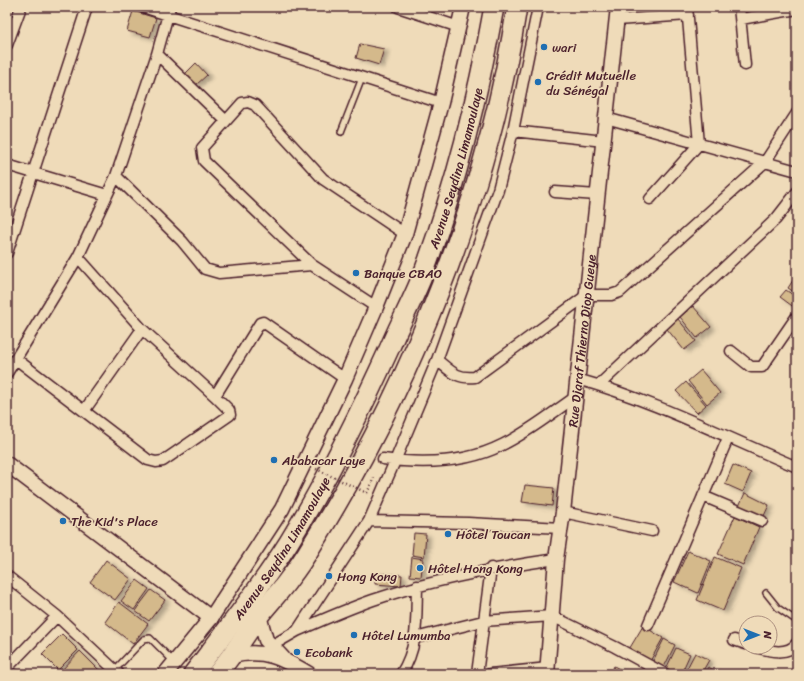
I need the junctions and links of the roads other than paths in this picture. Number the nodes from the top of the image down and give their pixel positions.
1 (21, 7) edge
2 (87, 7) edge
3 (143, 7) edge
4 (398, 7) edge
5 (463, 7) edge
6 (494, 7) edge
7 (517, 7) edge
8 (538, 7) edge
9 (739, 7) edge
10 (797, 9) edge
11 (169, 11) edge
12 (687, 11) edge
13 (618, 13) edge
14 (741, 19) junction
15 (459, 27) junction
16 (7, 45) edge
17 (157, 54) junction
18 (744, 64) dead end
19 (362, 78) junction
20 (441, 103) junction
21 (797, 113) edge
22 (606, 118) junction
23 (225, 120) junction
24 (513, 131) junction
25 (341, 132) dead end
26 (604, 141) junction
27 (699, 144) junction
28 (765, 162) junction
29 (7, 165) edge
30 (797, 171) edge
31 (34, 173) junction
32 (116, 176) junction
33 (555, 192) dead end
34 (797, 192) edge
35 (107, 195) junction
36 (597, 195) junction
37 (650, 199) dead end
38 (405, 234) junction
39 (7, 252) edge
40 (78, 257) junction
41 (312, 265) junction
42 (587, 295) junction
43 (376, 307) junction
44 (796, 318) edge
45 (142, 329) junction
46 (731, 351) dead end
47 (16, 359) junction
48 (437, 360) junction
49 (7, 373) edge
50 (345, 379) junction
51 (577, 379) junction
52 (599, 385) junction
53 (215, 396) junction
54 (574, 398) junction
55 (84, 411) junction
56 (728, 438) junction
57 (383, 459) dead end
58 (396, 461) junction
59 (7, 464) edge
60 (797, 467) edge
61 (703, 496) junction
62 (563, 512) junction
63 (369, 521) junction
64 (762, 521) dead end
65 (561, 528) junction
66 (652, 531) dead end
67 (556, 559) junction
68 (491, 568) junction
69 (8, 579) edge
70 (417, 586) junction
71 (766, 593) dead end
72 (57, 616) junction
73 (259, 616) junction
74 (552, 616) junction
75 (211, 618) junction
76 (483, 621) junction
77 (797, 621) edge
78 (648, 625) dead end
79 (297, 631) junction
80 (415, 638) junction
81 (734, 640) dead end
82 (738, 641) edge
83 (797, 643) edge
84 (271, 646) junction
85 (778, 652) edge
86 (232, 656) junction
87 (286, 661) junction
88 (175, 663) junction
89 (7, 668) edge
90 (547, 671) edge
91 (115, 673) edge
92 (165, 674) edge
93 (193, 674) edge
94 (217, 674) edge
95 (309, 674) edge
96 (401, 674) edge
97 (477, 674) edge
98 (490, 674) edge
99 (665, 674) edge

1 - 16 street
2 - 31 street
3 - 11 street
4 - 15 street
5 - 15 street
6 - 93 highway, Avenue Seydina Limamoulaye
7 - 73 highway, Avenue Seydina Limamoulaye
8 - 24 street
9 - 14 street
10 - 14 street
11 - 17 street
11 - 19 street
12 - 13 street
12 - 27 street
13 - 22 street, Rue Djaraf Thierno Diop Gueye
14 - 18 street
15 - 20 street
17 - 23 street
17 - 32 street
19 - 20 street
19 - 25 lane
20 - 38 street
21 - 28 street
22 - 26 street, Rue Djaraf Thierno Diop Gueye
22 - 27 street
23 - 38 street
23 - 41 street
24 - 26 street
24 - 48 street
26 - 36 street, Rue Djaraf Thierno Diop Gueye
27 - 28 street
27 - 37 street
28 - 30 street
28 - 42 street
29 - 31 street
31 - 35 street
31 - 39 street
32 - 35 street
32 - 41 street
33 - 36 street
34 - 52 street
35 - 40 street
36 - 42 street, Rue Djaraf Thierno Diop Gueye
38 - 43 street
40 - 45 street
40 - 47 street
41 - 43 street
42 - 48 street
42 - 51 street, Rue Djaraf Thierno Diop Gueye
43 - 50 street
44 - 46 street
45 - 53 street
45 - 55 street
47 - 49 street
47 - 55 street
48 - 58 street
50 - 53 street
50 - 75 street
51 - 52 street
51 - 54 street, Rue Djaraf Thierno Diop Gueye
52 - 56 street
53 - 55 street
54 - 58 street
54 - 62 street, Rue Djaraf Thierno Diop Gueye
56 - 60 street
56 - 61 street
57 - 58 street
58 - 63 street
59 - 75 street
61 - 64 street
61 - 78 street
62 - 65 street, Rue Djaraf Thierno Diop Gueye
62 - 66 street
63 - 65 street
63 - 79 street
65 - 67 street, Rue Djaraf Thierno Diop Gueye
67 - 68 street
67 - 74 street, Rue Djaraf Thierno Diop Gueye
68 - 70 street
68 - 76 street
69 - 72 street
70 - 79 street
70 - 80 street
71 - 77 lane
72 - 89 street
72 - 91 street
73 - 84 street
73 - 86 highway, Avenue Seydina Limamoulaye
74 - 76 street
74 - 90 street, Rue Djaraf Thierno Diop Gueye
74 - 99 street
75 - 88 street
76 - 80 street
76 - 97 street
79 - 84 street
80 - 96 street
81 - 82 street
83 - 85 street
84 - 87 street
86 - 87 street
86 - 94 highway, Avenue Seydina Limamoulaye
87 - 95 street
88 - 91 lane
88 - 92 street
90 - 98 street

